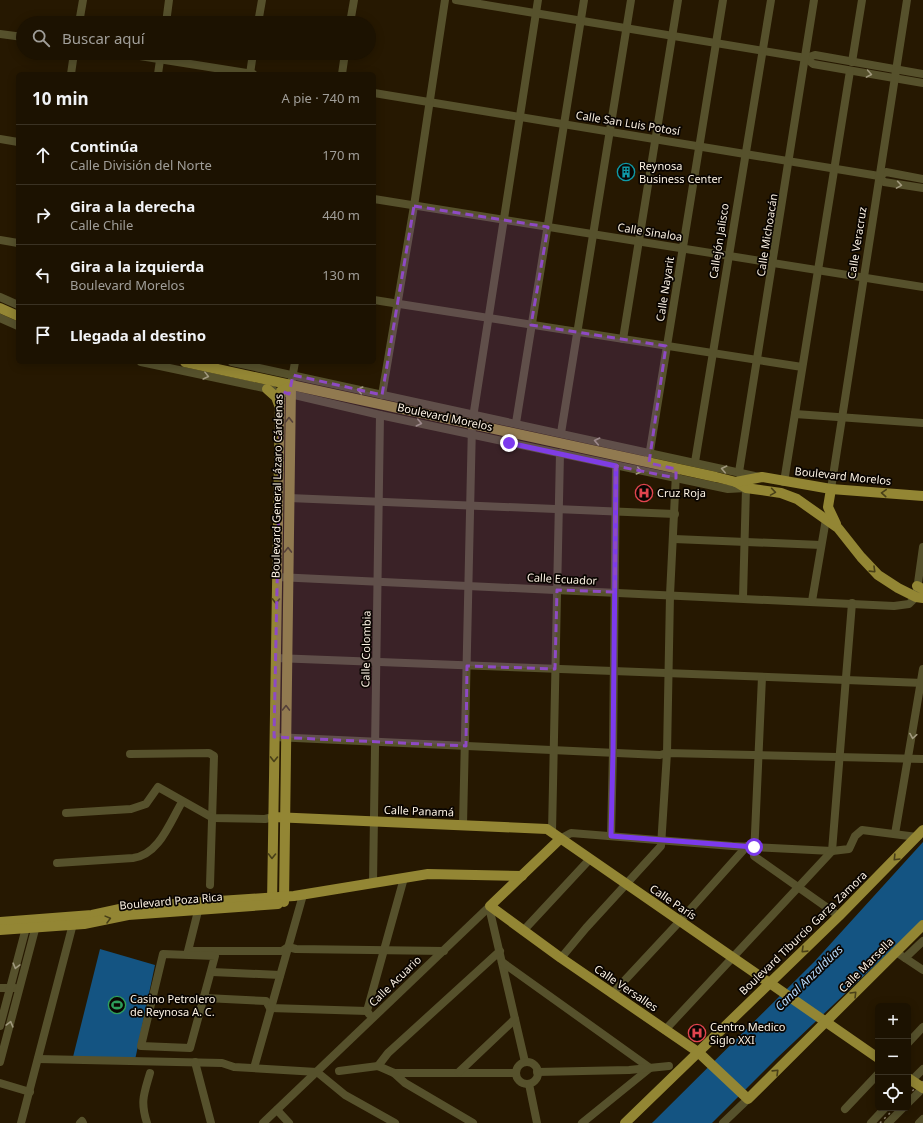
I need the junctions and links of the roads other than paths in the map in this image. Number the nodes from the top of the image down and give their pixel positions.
1 (83, 0) edge
2 (169, 0) edge
3 (262, 0) edge
4 (354, 0) edge
5 (445, 0) edge
6 (456, 0) edge
7 (538, 0) edge
8 (584, 0) edge
9 (631, 0) edge
10 (678, 0) edge
11 (723, 0) edge
12 (771, 0) edge
13 (814, 0) edge
14 (862, 0) edge
15 (907, 0) edge
16 (536, 14) junction
17 (80, 16) edge
18 (167, 16) edge
19 (259, 16) edge
20 (351, 16) edge
21 (580, 21) junction
22 (626, 29) junction
23 (0, 34) edge
24 (16, 36) edge
25 (672, 36) junction
26 (716, 42) junction
27 (763, 50) junction
28 (806, 58) junction
29 (73, 60) edge
30 (160, 60) edge
31 (181, 60) edge
32 (252, 60) edge
33 (344, 60) edge
34 (852, 62) junction
35 (896, 70) junction
36 (850, 71) junction
37 (71, 72) edge
38 (158, 72) edge
39 (241, 72) edge
40 (251, 72) edge
41 (342, 72) edge
42 (923, 74) edge
43 (895, 79) junction
44 (923, 83) edge
45 (376, 93) edge
46 (430, 102) junction
47 (519, 116) junction
48 (565, 124) junction
49 (610, 131) junction
50 (655, 138) junction
51 (0, 139) edge
52 (16, 142) edge
53 (699, 145) junction
54 (745, 153) junction
55 (790, 160) junction
56 (835, 167) junction
57 (879, 176) junction
58 (923, 179) edge
59 (923, 188) edge
60 (376, 199) edge
61 (414, 206) junction
62 (503, 220) junction
63 (548, 227) junction
64 (593, 234) junction
65 (0, 240) edge
66 (638, 242) junction
67 (16, 243) edge
68 (682, 248) junction
69 (728, 256) junction
70 (773, 263) junction
71 (818, 270) junction
72 (863, 277) junction
73 (923, 287) edge
74 (0, 297) edge
75 (376, 300) edge
76 (16, 304) edge
77 (398, 304) junction
78 (0, 308) edge
79 (16, 315) edge
80 (0, 318) edge
81 (488, 318) junction
82 (16, 325) edge
83 (531, 325) junction
84 (577, 332) junction
85 (622, 340) junction
86 (666, 346) junction
87 (712, 354) junction
88 (757, 361) junction
89 (171, 364) edge
90 (204, 364) edge
91 (241, 364) edge
92 (295, 364) edge
93 (186, 365) edge
94 (802, 367) junction
95 (293, 375) junction
96 (267, 389) junction
97 (287, 391) junction
98 (382, 395) junction
99 (280, 405) junction
100 (794, 414) junction
101 (380, 415) junction
102 (841, 417) junction
103 (472, 419) junction
104 (516, 423) junction
105 (923, 423) edge
106 (561, 433) junction
107 (471, 435) junction
108 (560, 453) junction
109 (649, 458) junction
110 (695, 462) junction
111 (616, 466) junction
112 (278, 472) junction
113 (676, 474) junction
114 (741, 481) junction
115 (784, 482) junction
116 (831, 489) junction
117 (923, 496) edge
118 (289, 497) junction
119 (379, 502) junction
120 (469, 506) junction
121 (559, 509) junction
122 (616, 512) junction
123 (675, 514) junction
124 (826, 519) junction
125 (838, 528) junction
126 (674, 539) junction
127 (745, 542) junction
128 (821, 545) junction
129 (923, 547) edge
130 (276, 577) junction
131 (288, 578) junction
132 (378, 582) junction
133 (468, 586) junction
134 (920, 587) edge
135 (557, 590) junction
136 (616, 592) junction
137 (670, 595) junction
138 (743, 598) junction
139 (919, 598) edge
140 (812, 601) junction
141 (852, 603) junction
142 (275, 658) junction
143 (287, 658) junction
144 (377, 662) junction
145 (466, 666) junction
146 (923, 669) edge
147 (555, 670) junction
148 (615, 672) junction
149 (669, 674) junction
150 (762, 677) junction
151 (846, 680) junction
152 (922, 683) edge
153 (274, 737) junction
154 (286, 738) junction
155 (376, 742) junction
156 (466, 746) junction
157 (554, 749) junction
158 (613, 752) junction
159 (667, 753) junction
160 (130, 754) dead end
161 (759, 755) junction
162 (840, 758) junction
163 (909, 758) junction
164 (923, 759) edge
165 (182, 802) junction
166 (66, 813) dead end
167 (273, 817) junction
168 (285, 817) junction
169 (212, 818) junction
170 (374, 821) junction
171 (463, 825) junction
172 (920, 833) edge
173 (896, 834) junction
174 (556, 835) junction
175 (611, 836) junction
176 (662, 840) junction
177 (751, 847) junction
178 (832, 850) junction
179 (589, 860) junction
180 (56, 863) dead end
181 (522, 876) junction
182 (404, 878) junction
183 (373, 883) junction
184 (210, 885) dead end
185 (626, 885) junction
186 (798, 887) junction
187 (299, 895) junction
188 (284, 900) junction
189 (272, 901) junction
190 (490, 907) junction
191 (198, 910) junction
192 (839, 916) junction
193 (74, 920) junction
194 (680, 921) junction
195 (0, 922) edge
196 (32, 924) junction
197 (923, 925) edge
198 (0, 930) edge
199 (523, 931) junction
200 (923, 941) edge
201 (288, 947) junction
202 (383, 951) junction
203 (444, 951) junction
204 (500, 951) junction
205 (896, 952) junction
206 (733, 956) junction
207 (561, 958) junction
208 (906, 958) junction
209 (502, 962) junction
210 (923, 970) edge
211 (212, 972) junction
212 (280, 975) junction
213 (771, 984) junction
214 (0, 988) edge
215 (10, 988) junction
216 (20, 988) junction
217 (612, 994) junction
218 (205, 998) junction
219 (270, 1008) junction
220 (368, 1011) junction
221 (515, 1019) junction
222 (824, 1019) junction
223 (371, 1021) junction
224 (0, 1026) edge
225 (923, 1027) edge
226 (665, 1030) junction
227 (911, 1040) edge
228 (702, 1055) junction
229 (875, 1056) edge
230 (38, 1058) junction
231 (0, 1062) edge
232 (195, 1062) junction
233 (525, 1062) junction
234 (378, 1066) junction
235 (669, 1066) dead end
236 (254, 1068) junction
237 (650, 1068) junction
238 (923, 1069) edge
239 (340, 1071) dead end
240 (317, 1072) junction
241 (459, 1072) junction
242 (538, 1072) junction
243 (150, 1073) dead end
244 (394, 1073) junction
245 (516, 1073) junction
246 (877, 1075) edge
247 (911, 1080) edge
248 (911, 1081) edge
249 (0, 1083) edge
250 (529, 1084) junction
251 (923, 1088) edge
252 (30, 1092) junction
253 (746, 1097) junction
254 (911, 1100) edge
255 (845, 1109) dead end
256 (277, 1110) junction
257 (883, 1111) edge
258 (900, 1111) edge
259 (923, 1119) edge
260 (21, 1123) edge
261 (147, 1123) edge
262 (211, 1123) edge
263 (263, 1123) edge
264 (289, 1123) edge
265 (395, 1123) edge
266 (473, 1123) edge
267 (537, 1123) edge
268 (582, 1123) edge
269 (625, 1123) edge
270 (632, 1123) edge
271 (723, 1123) edge
272 (871, 1123) edge
273 (888, 1123) edge
274 (919, 1123) edge

1 - 17 street
2 - 18 street
3 - 19 street
4 - 20 street
5 - 46 street
6 - 16 street
7 - 16 street
8 - 21 street
9 - 22 street
10 - 25 street
11 - 26 street, Calle Nayarit
12 - 27 street, Callejón Jalisco
13 - 28 street, Calle Michoacán
14 - 34 street
15 - 35 street, Calle Veracruz
16 - 21 street
16 - 47 street
21 - 22 street
21 - 48 street
22 - 25 street
22 - 49 street
23 - 24 street
25 - 26 street
25 - 50 street
26 - 27 street
26 - 53 street, Calle Nayarit
27 - 28 street
27 - 54 street, Callejón Jalisco
28 - 34 street
28 - 36 street
28 - 55 street, Calle Michoacán
29 - 37 street
30 - 38 street
31 - 39 street
32 - 40 street
33 - 41 street
34 - 35 street
35 - 42 street
35 - 43 street, Calle Veracruz
36 -> 43 street
36 - 56 street
43 - 44 street
43 - 57 street, Calle Veracruz
45 - 46 street, Calle San Luis Potosí
46 - 47 street, Calle San Luis Potosí
46 - 61 street
47 - 48 street, Calle San Luis Potosí
47 - 62 street
48 - 49 street, Calle San Luis Potosí
48 - 63 street
49 - 50 street, Calle San Luis Potosí
49 - 64 street
50 - 53 street, Calle San Luis Potosí
50 - 66 street
51 - 52 street
53 - 54 street, Calle San Luis Potosí
53 - 68 street, Calle Nayarit
54 - 55 street, Calle San Luis Potosí
54 - 69 street, Callejón Jalisco
55 - 56 street, Calle San Luis Potosí
55 - 70 street, Calle Michoacán
56 - 57 street, Calle San Luis Potosí
56 - 71 street
57 - 58 street, Calle San Luis Potosí
57 -> 59 street, Calle San Luis Potosí
57 - 72 street, Calle Veracruz
60 - 61 street, Calle Sinaloa
61 - 62 street, Calle Sinaloa
61 - 77 street
62 - 63 street, Calle Sinaloa
62 - 81 street
63 - 64 street, Calle Sinaloa
63 - 83 street
64 - 66 street, Calle Sinaloa
64 - 84 street
65 - 67 street
66 - 68 street, Calle Sinaloa
66 - 85 street
68 - 69 street, Calle Sinaloa
68 - 86 street, Calle Nayarit
69 - 70 street, Calle Sinaloa
69 - 87 street, Callejón Jalisco
70 - 71 street, Calle Sinaloa
70 - 88 street, Calle Michoacán
71 - 72 street, Calle Sinaloa
71 - 94 street
72 - 73 street, Calle Sinaloa
72 - 102 street, Calle Veracruz
74 - 76 street
75 - 77 street
77 - 81 street
77 - 98 street
78 - 79 main road
80 - 82 street
81 - 83 street
81 - 103 street
83 - 84 street
83 - 104 street
84 - 85 street
84 - 106 street
85 - 86 street
86 - 87 street
86 - 109 street, Calle Nayarit
87 - 88 street
87 - 110 street, Callejón Jalisco
88 - 94 street
88 - 114 street, Calle Michoacán
89 - 93 street, Boulevard Morelos
90 - 93 main road, Boulevard Morelos
90 - 97 main road, Boulevard Morelos
91 - 95 street, Boulevard Morelos
92 - 95 street
93 -> 96 street, Boulevard Morelos
94 - 100 street
95 - 97 street
98 -> 95 street, Boulevard Morelos
96 - 97 street, Boulevard Morelos
96 - 99 main road
97 - 99 main road, Boulevard General Lázaro Cárdenas
97 - 101 street, Boulevard Morelos
97 - 103 main road, Boulevard Morelos
118 -> 97 main road, Boulevard General Lázaro Cárdenas
98 - 103 street, Boulevard Morelos
99 - 112 main road, Boulevard General Lázaro Cárdenas
100 - 102 street
100 - 115 street
101 -> 107 street, Boulevard Morelos
101 - 119 street, Calle Colombia
102 - 105 street
102 - 116 street, Calle Veracruz
103 - 104 street, Boulevard Morelos
103 - 107 street
103 - 109 main road, Boulevard Morelos
104 - 106 street, Boulevard Morelos
109 -> 106 street, Boulevard Morelos
107 - 108 street, Boulevard Morelos
107 - 120 street
108 - 111 street, Boulevard Morelos
108 - 121 street
109 - 110 street, Boulevard Morelos
109 - 113 main road, Boulevard Morelos
114 -> 110 street, Boulevard Morelos
111 -> 113 street, Boulevard Morelos
111 - 122 street
112 - 118 main road
112 - 130 main road, Boulevard General Lázaro Cárdenas
113 - 114 main road, Boulevard Morelos
113 - 123 street
114 - 115 main road, Boulevard Morelos
114 -> 124 main road, Boulevard Morelos
114 - 127 street, Calle Michoacán
115 - 116 main road, Boulevard Morelos
117 -> 116 main road, Boulevard Morelos
116 - 125 main road
118 - 119 street
131 -> 118 main road, Boulevard General Lázaro Cárdenas
119 - 120 street
119 - 132 street, Calle Colombia
120 - 121 street
120 - 133 street
121 - 122 street
121 - 135 street
122 - 123 street
122 - 136 street
123 - 126 street
124 - 125 main road, Boulevard Morelos
124 - 128 street
125 -> 139 main road, Boulevard Morelos
126 - 127 street
126 - 137 street
127 - 128 street
127 - 138 street, Calle Michoacán
128 - 140 street
129 - 134 street
130 - 131 street, Calle Ecuador
130 -> 142 main road, Boulevard General Lázaro Cárdenas
131 - 132 street, Calle Ecuador
131 - 143 main road, Boulevard General Lázaro Cárdenas
132 - 133 street, Calle Ecuador
132 - 144 street, Calle Colombia
133 - 135 street, Calle Ecuador
133 - 145 street
134 - 139 street
135 - 136 street, Calle Ecuador
135 - 147 street
136 - 137 street, Calle Ecuador
136 - 148 street
137 - 138 street, Calle Ecuador
137 - 149 street
138 - 140 street, Calle Ecuador
139 - 141 street, Calle Ecuador
140 - 141 street, Calle Ecuador
141 - 151 street
142 - 143 street
142 - 153 main road, Boulevard General Lázaro Cárdenas
143 - 144 street
154 -> 143 main road, Boulevard General Lázaro Cárdenas
144 - 145 street
144 - 155 street, Calle Colombia
145 - 147 street
145 - 156 street
146 - 152 street
147 - 148 street
147 - 157 street
148 - 149 street
148 - 158 street
149 - 150 street
149 - 159 street
150 - 151 street
150 - 161 street
151 - 152 street
151 - 162 street
152 -> 163 street
153 - 154 street
153 -> 167 main road, Boulevard General Lázaro Cárdenas
154 - 155 street
154 - 168 main road, Boulevard General Lázaro Cárdenas
155 - 156 street
155 - 170 street, Calle Colombia
156 - 157 street
156 - 171 street
157 - 158 street
157 - 174 street
158 - 159 street
158 - 175 street
159 - 161 street
159 - 176 street
160 - 169 street
161 - 162 street
161 - 177 street
162 - 163 street
162 - 178 street
163 - 164 street
163 - 173 street
165 - 166 street
165 - 169 street
165 - 180 street
167 - 168 main road, Calle Panamá
167 - 169 street
167 -> 189 main road, Boulevard General Lázaro Cárdenas
168 - 170 main road, Calle Panamá
168 - 188 main road, Boulevard General Lázaro Cárdenas
169 - 184 street
170 - 171 main road, Calle Panamá
170 - 183 street, Calle Colombia
171 - 174 main road, Calle Panamá
172 - 173 street
172 -> 192 main road, Boulevard Tiburcio Garza Zamora
173 - 178 street
174 - 175 street
174 - 179 main road, Calle París
174 - 181 main road, Calle Acuario
175 - 176 street
176 - 177 street
176 - 185 street
177 - 178 street
177 - 186 street
177 - 194 street
178 - 186 street
179 - 185 main road, Calle París
179 - 199 street
181 - 182 main road
181 - 190 main road, Calle Acuario
182 - 183 main road
182 - 202 street
183 - 187 main road
185 - 194 main road, Calle París
185 - 207 street
186 - 192 street
186 - 206 street
187 - 188 main road
187 - 201 street
188 - 189 main road, Boulevard Poza Rica
189 - 191 main road, Boulevard Poza Rica
189 - 193 main road, Boulevard Poza Rica
190 - 199 main road, Calle Versalles
190 - 203 street, Calle Acuario
190 - 204 street
193 -> 191 main road, Boulevard Poza Rica
191 - 201 street
192 -> 213 main road, Boulevard Tiburcio Garza Zamora
193 - 196 main road, Boulevard Poza Rica
193 - 230 street
194 - 206 main road, Calle París
194 - 217 street
195 - 196 main road, Boulevard Poza Rica
196 - 198 main road, Boulevard Poza Rica
196 -> 215 street
196 - 216 street
197 - 205 main road, Calle Marsella
199 - 207 main road, Calle Versalles
200 - 208 street
201 - 202 street
201 - 212 street
202 - 203 street
202 - 220 street
203 - 223 street, Calle Acuario
204 - 209 street
204 - 234 street
205 - 208 street
222 -> 205 main road, Calle Marsella
206 - 213 main road, Calle París
206 - 226 street
207 - 217 main road, Calle Versalles
208 - 210 street
209 - 221 street
209 - 237 street
211 - 212 street
211 - 218 street
211 - 218 street
212 - 219 street
213 - 222 main road, Calle París
213 - 228 main road, Boulevard Tiburcio Garza Zamora
214 - 215 street
215 - 216 street
215 - 224 street
231 -> 216 street
217 - 226 main road, Calle Versalles
218 - 219 street
219 - 220 street
219 - 236 street
220 - 223 street
221 - 233 street
221 - 241 street
222 - 229 main road, Calle París
253 -> 222 main road, Calle Marsella
223 - 240 street, Calle Acuario
225 - 227 street
226 - 228 main road, Calle Versalles
228 - 253 main road, Calle Versalles
228 - 269 main road
228 - 270 main road, Boulevard Tiburcio Garza Zamora
230 - 232 street
230 - 252 street
232 - 236 street
232 - 262 street
233 - 242 street
233 - 245 street
234 - 239 street
234 - 244 street
235 - 237 street
236 - 240 street
237 - 242 street
237 - 268 street
238 - 248 street
240 - 256 street, Calle Acuario
240 - 265 street
241 - 244 street
241 - 245 street
242 - 250 street
243 - 261 street
244 - 266 street
245 - 250 street
246 - 255 street
247 - 251 main road, bridge
249 - 252 street
250 - 267 street
251 - 254 street
252 - 260 street
253 - 271 street
256 - 263 street, Calle Acuario
256 - 264 street
257 - 272 street
258 - 273 street
259 - 274 street

